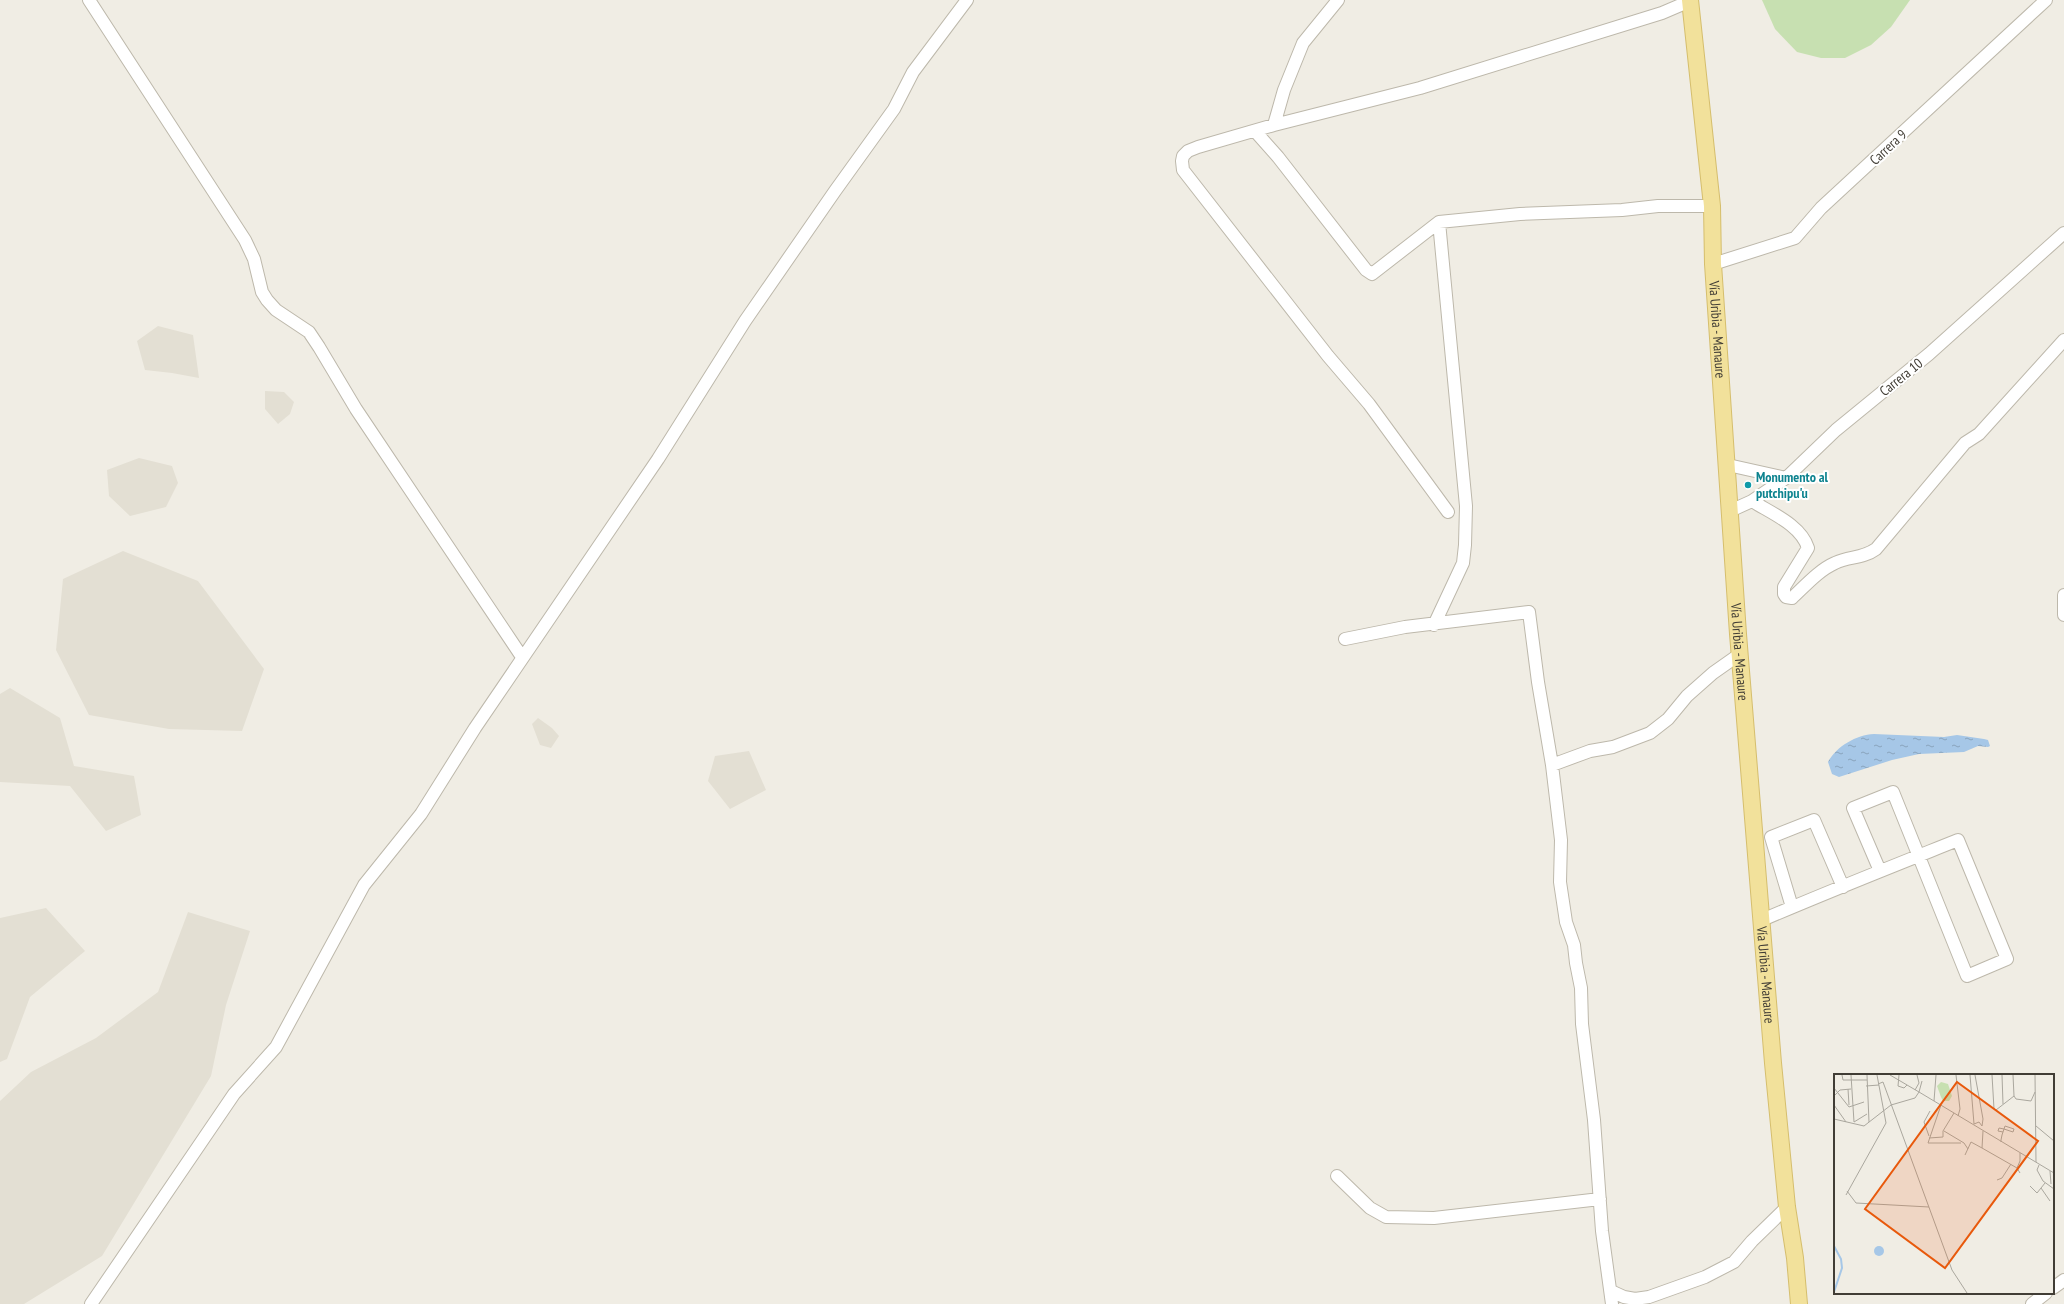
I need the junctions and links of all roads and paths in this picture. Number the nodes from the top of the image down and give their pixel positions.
1 (89, 0) edge
2 (967, 0) edge
3 (1338, 0) edge
4 (2046, 0) edge
5 (1690, 1) edge
6 (1274, 125) junction
7 (1255, 130) junction
8 (1712, 206) junction
9 (1439, 222) junction
10 (2064, 233) edge
11 (1713, 264) junction
12 (2064, 340) edge
13 (1728, 465) junction
14 (1786, 478) junction
15 (1752, 501) junction
16 (1730, 511) junction
17 (1448, 512) dead end
18 (2064, 595) edge
19 (2064, 615) edge
20 (1434, 625) junction
21 (1345, 639) dead end
22 (1740, 654) junction
23 (522, 657) junction
24 (1552, 765) junction
25 (1918, 856) junction
26 (1880, 871) junction
27 (1843, 887) junction
28 (1792, 907) junction
29 (1762, 920) junction
30 (1336, 1176) dead end
31 (1600, 1198) junction
32 (1787, 1207) junction
33 (2064, 1280) edge
34 (2054, 1287) edge
35 (1611, 1291) junction
36 (2045, 1294) edge
37 (91, 1304) edge
38 (1612, 1304) edge
39 (1799, 1304) edge
40 (2032, 1304) edge

1 - 23 street
2 - 23 street
3 - 6 street
4 - 11 street, Carrera 9
5 - 6 street
5 - 8 main road, Vía Uribia - Manaure
6 - 7 street
7 - 9 street
7 - 17 street
8 - 9 street
8 - 11 main road, Vía Uribia - Manaure
9 - 20 street
10 - 14 street, Carrera 10
11 - 13 main road, Vía Uribia - Manaure
12 - 15 street
13 - 14 street
13 - 16 main road, Vía Uribia - Manaure
14 - 15 street, Carrera 10
15 - 16 street, Carrera 10
16 - 22 main road, Vía Uribia - Manaure
18 - 19 street
20 - 21 street
20 - 24 street
22 - 24 street
22 - 29 main road, Vía Uribia - Manaure
23 - 37 street
24 - 31 street
25 - 25 street
25 - 26 street
25 - 26 street
26 - 27 street
27 - 28 street
27 - 28 street
28 - 29 street
29 - 32 main road, Vía Uribia - Manaure
30 - 31 street
31 - 35 street
32 - 35 street
32 - 39 main road, Vía Uribia - Manaure
33 - 34 street
35 - 38 street
36 - 40 street

